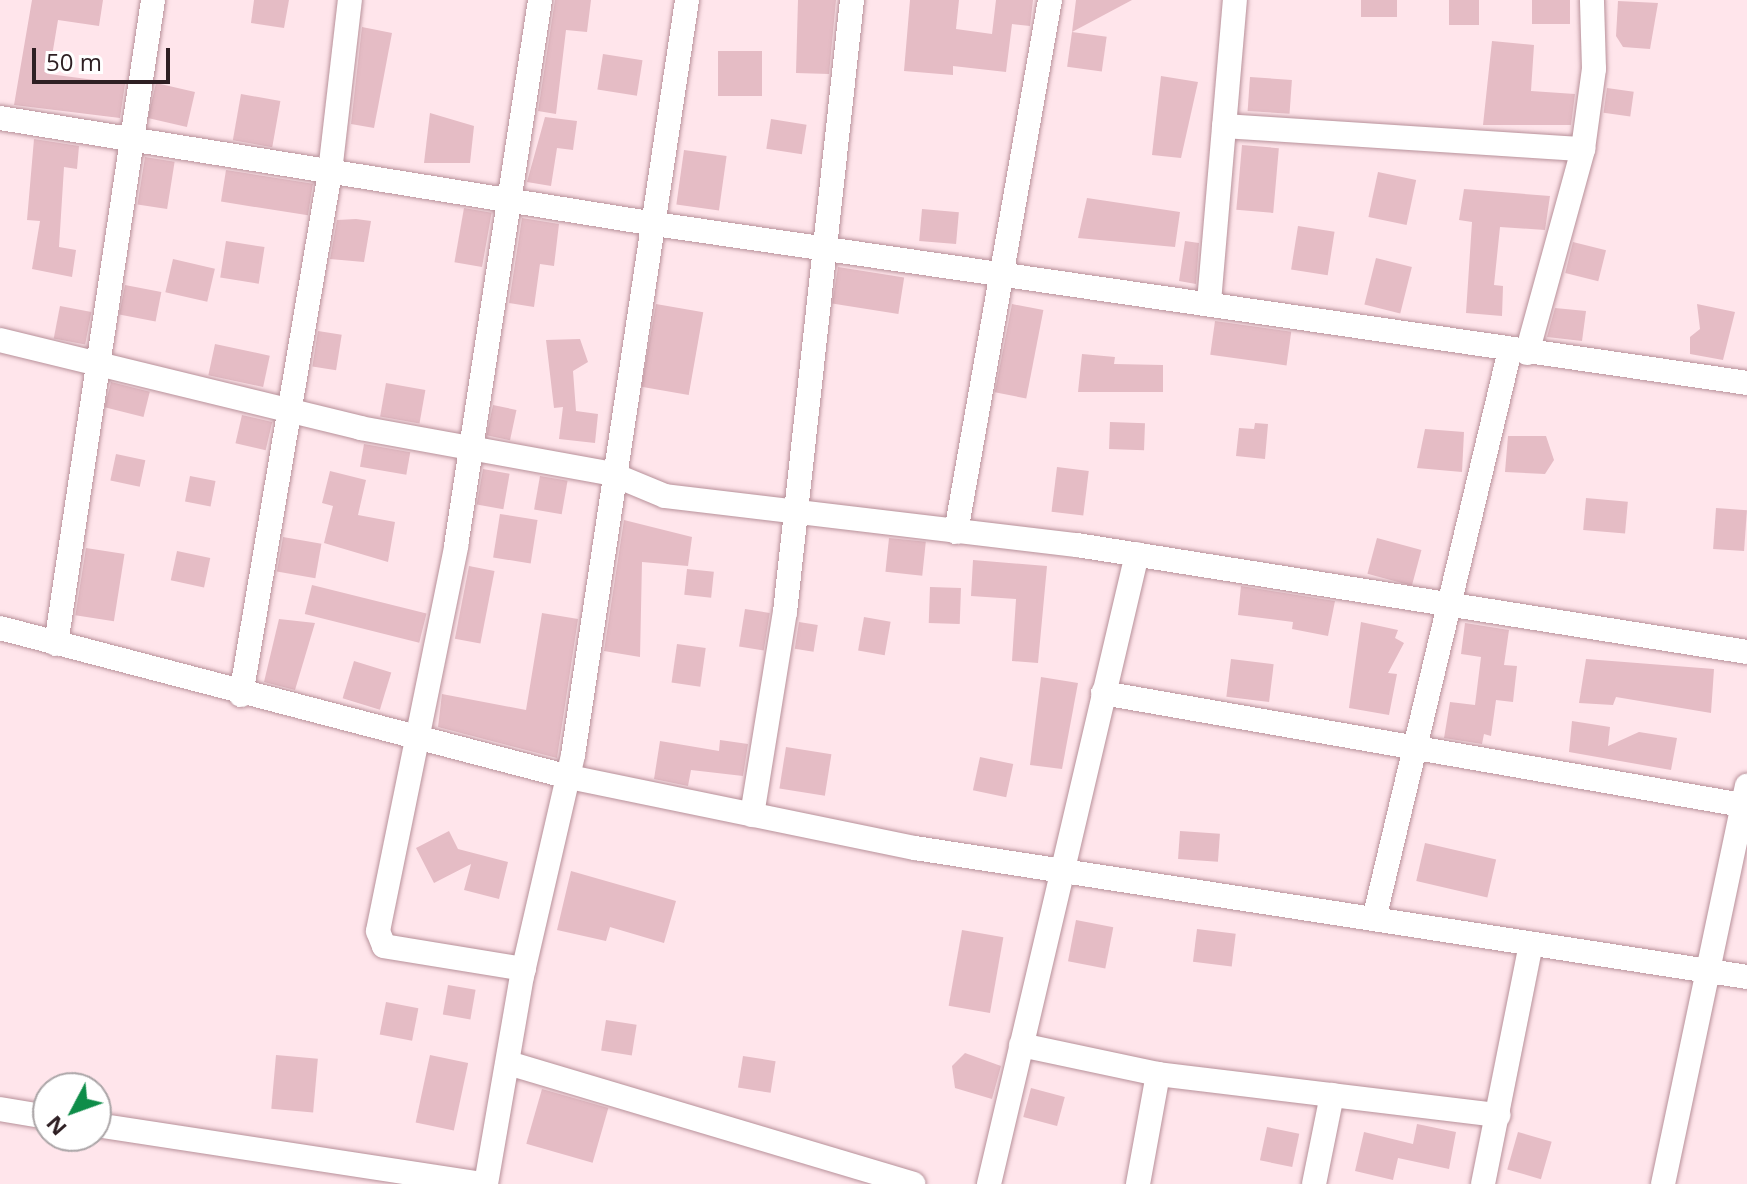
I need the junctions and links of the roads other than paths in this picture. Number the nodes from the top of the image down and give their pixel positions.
1 (153, 0) edge
2 (350, 0) edge
3 (540, 0) edge
4 (687, 0) edge
5 (852, 0) edge
6 (1050, 0) edge
7 (1235, 0) edge
8 (1592, 0) edge
9 (0, 118) edge
10 (1224, 126) junction
11 (135, 138) junction
12 (1583, 149) junction
13 (330, 172) junction
14 (510, 195) junction
15 (655, 224) junction
16 (826, 243) junction
17 (999, 269) junction
18 (1209, 302) junction
19 (0, 340) edge
20 (1519, 352) junction
21 (99, 365) junction
22 (1747, 383) edge
23 (289, 410) junction
24 (469, 448) junction
25 (612, 474) junction
26 (796, 512) junction
27 (956, 532) junction
28 (1137, 554) junction
29 (1444, 602) junction
30 (0, 628) edge
31 (56, 644) junction
32 (1747, 652) edge
33 (1103, 693) junction
34 (241, 695) junction
35 (422, 739) junction
36 (1412, 749) junction
37 (569, 777) junction
38 (1745, 795) edge
39 (752, 815) junction
40 (1060, 870) junction
41 (1374, 919) junction
42 (1531, 944) junction
43 (524, 969) junction
44 (1703, 971) junction
45 (1747, 977) edge
46 (1021, 1045) junction
47 (508, 1063) junction
48 (1158, 1074) junction
49 (1332, 1095) junction
50 (0, 1109) edge
51 (32, 1114) edge
52 (1499, 1115) junction
53 (112, 1127) edge
54 (485, 1184) edge
55 (913, 1184) edge
56 (989, 1184) edge
57 (1138, 1184) edge
58 (1314, 1184) edge
59 (1483, 1184) edge
60 (1663, 1184) edge

1 - 11 street
2 - 13 street
3 - 14 street
4 - 15 street
5 - 16 street
6 - 17 street
7 - 10 street
8 - 12 street
9 - 11 street
10 - 12 street
10 - 18 street
11 - 13 street
11 - 21 street
12 - 20 street
13 - 14 street
13 - 23 street
14 - 15 street
14 - 24 street
15 - 16 street
15 - 25 street
16 - 17 street
16 - 26 street
17 - 18 street
17 - 27 street
18 - 20 street
19 - 21 street
20 - 22 street
20 - 29 street
21 - 23 street
21 - 31 street
23 - 24 street
23 - 34 street
24 - 25 street
24 - 35 street
25 - 26 street
25 - 37 street
26 - 27 street
26 - 39 street
27 - 28 street
28 - 29 street
28 - 33 street
29 - 32 street
29 - 36 street
30 - 31 street
31 - 34 street
33 - 36 street
33 - 40 street
34 - 35 street
35 - 37 street
35 - 43 street
36 - 38 street
36 - 41 street
37 - 39 street
37 - 43 street
38 - 44 street
39 - 40 street
40 - 41 street
40 - 46 street
41 - 42 street
42 - 44 street
42 - 52 street
43 - 47 street
44 - 45 street
44 - 60 street
46 - 48 street
46 - 56 street
47 - 54 street
47 - 55 street
48 - 49 street
48 - 57 street
49 - 52 street
49 - 58 street
50 - 51 street
52 - 59 street
53 - 54 street

